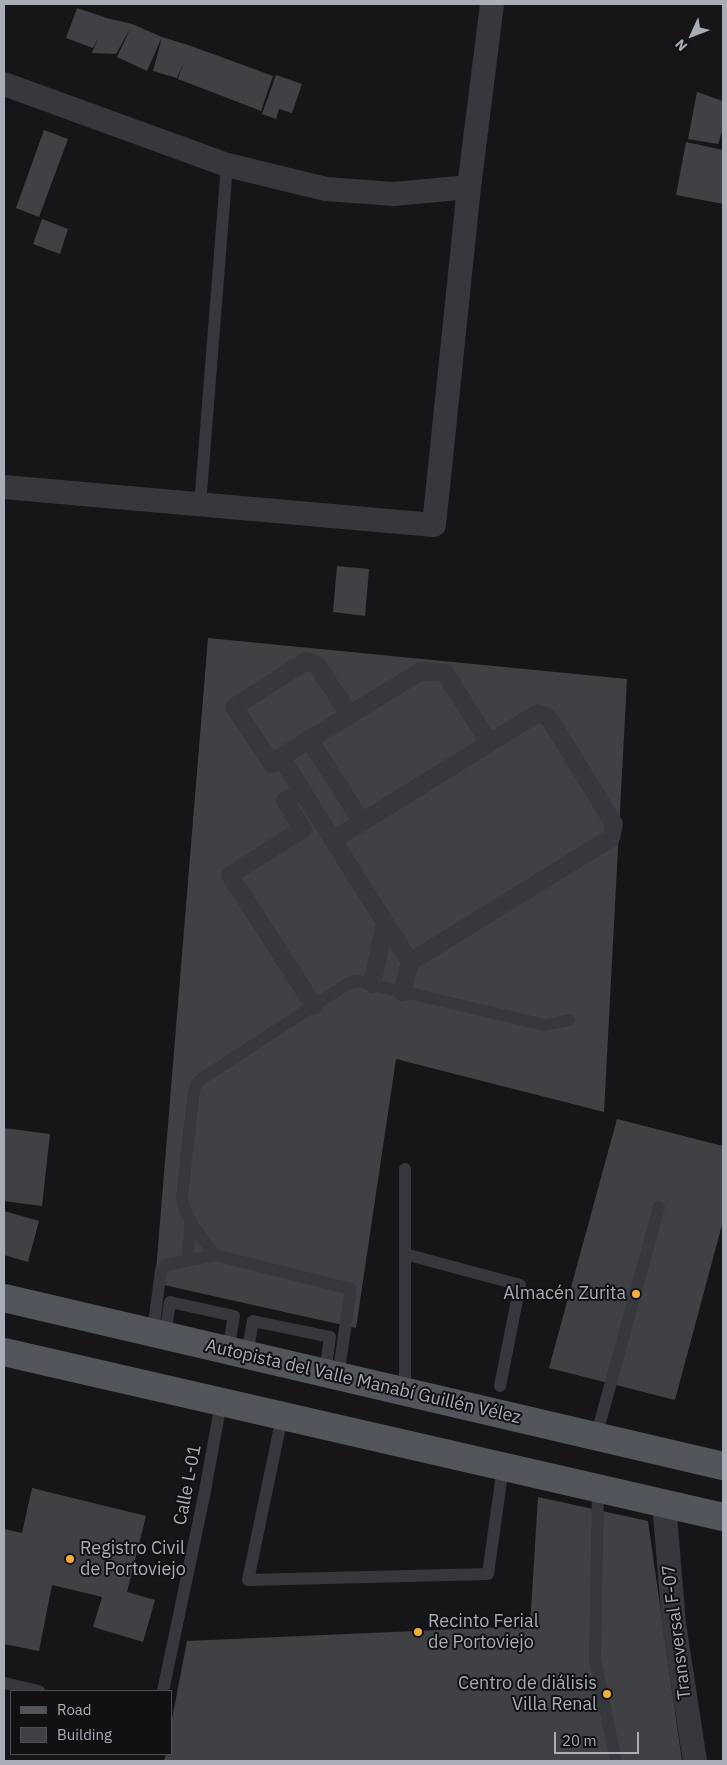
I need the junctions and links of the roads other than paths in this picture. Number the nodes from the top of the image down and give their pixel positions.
1 (492, 4) edge
2 (4, 84) edge
3 (227, 165) junction
4 (469, 187) junction
5 (4, 487) edge
6 (200, 505) junction
7 (349, 714) junction
8 (309, 739) junction
9 (489, 742) junction
10 (281, 757) junction
11 (302, 791) junction
12 (362, 822) junction
13 (333, 840) junction
14 (385, 924) junction
15 (410, 962) junction
16 (372, 984) junction
17 (402, 992) junction
18 (314, 1006) junction
19 (570, 1020) dead end
20 (405, 1169) dead end
21 (659, 1206) dead end
22 (190, 1220) junction
23 (405, 1254) junction
24 (215, 1255) junction
25 (187, 1260) junction
26 (4, 1298) edge
27 (159, 1334) junction
28 (4, 1352) edge
29 (238, 1352) junction
30 (331, 1374) junction
31 (500, 1386) dead end
32 (405, 1392) junction
33 (221, 1403) junction
34 (282, 1417) junction
35 (596, 1437) junction
36 (723, 1466) edge
37 (504, 1467) junction
38 (598, 1488) junction
39 (664, 1503) junction
40 (723, 1517) edge
41 (4, 1683) edge
42 (35, 1690) edge
43 (163, 1690) edge
44 (616, 1761) edge
45 (695, 1761) edge

1 - 4 street
2 - 3 street
3 - 4 street
3 - 6 lane
4 - 6 street
5 - 6 street
7 - 8 street
7 - 9 street
7 - 10 street
8 - 10 street
8 - 12 street
9 - 12 street
9 - 15 street
10 - 11 street
11 - 13 street
11 - 18 street
12 - 13 street
13 - 14 street
14 - 15 street
14 - 16 street
15 - 17 street
16 - 17 lane
16 - 18 lane
17 - 19 lane
18 - 22 lane
20 - 23 lane
21 - 35 lane
22 - 24 lane
22 - 25 lane
23 - 31 lane
23 - 32 lane
24 - 25 lane
24 - 30 lane
25 - 27 lane
26 - 27 main road, Autopista del Valle Manabí Guillén Vélez
27 - 29 main road, Autopista del Valle Manabí Guillén Vélez
28 - 33 main road
29 - 30 main road, Autopista del Valle Manabí Guillén Vélez
29 - 30 lane
30 - 32 main road, Autopista del Valle Manabí Guillén Vélez
32 - 35 main road, Autopista del Valle Manabí Guillén Vélez
33 - 34 main road
33 - 43 lane, Calle L-01
34 - 37 main road
34 - 37 lane
35 - 36 main road, Autopista del Valle Manabí Guillén Vélez
37 - 38 main road
38 - 39 main road
38 - 44 lane
39 - 40 main road
39 - 45 street, Transversal F-07
41 - 42 lane

